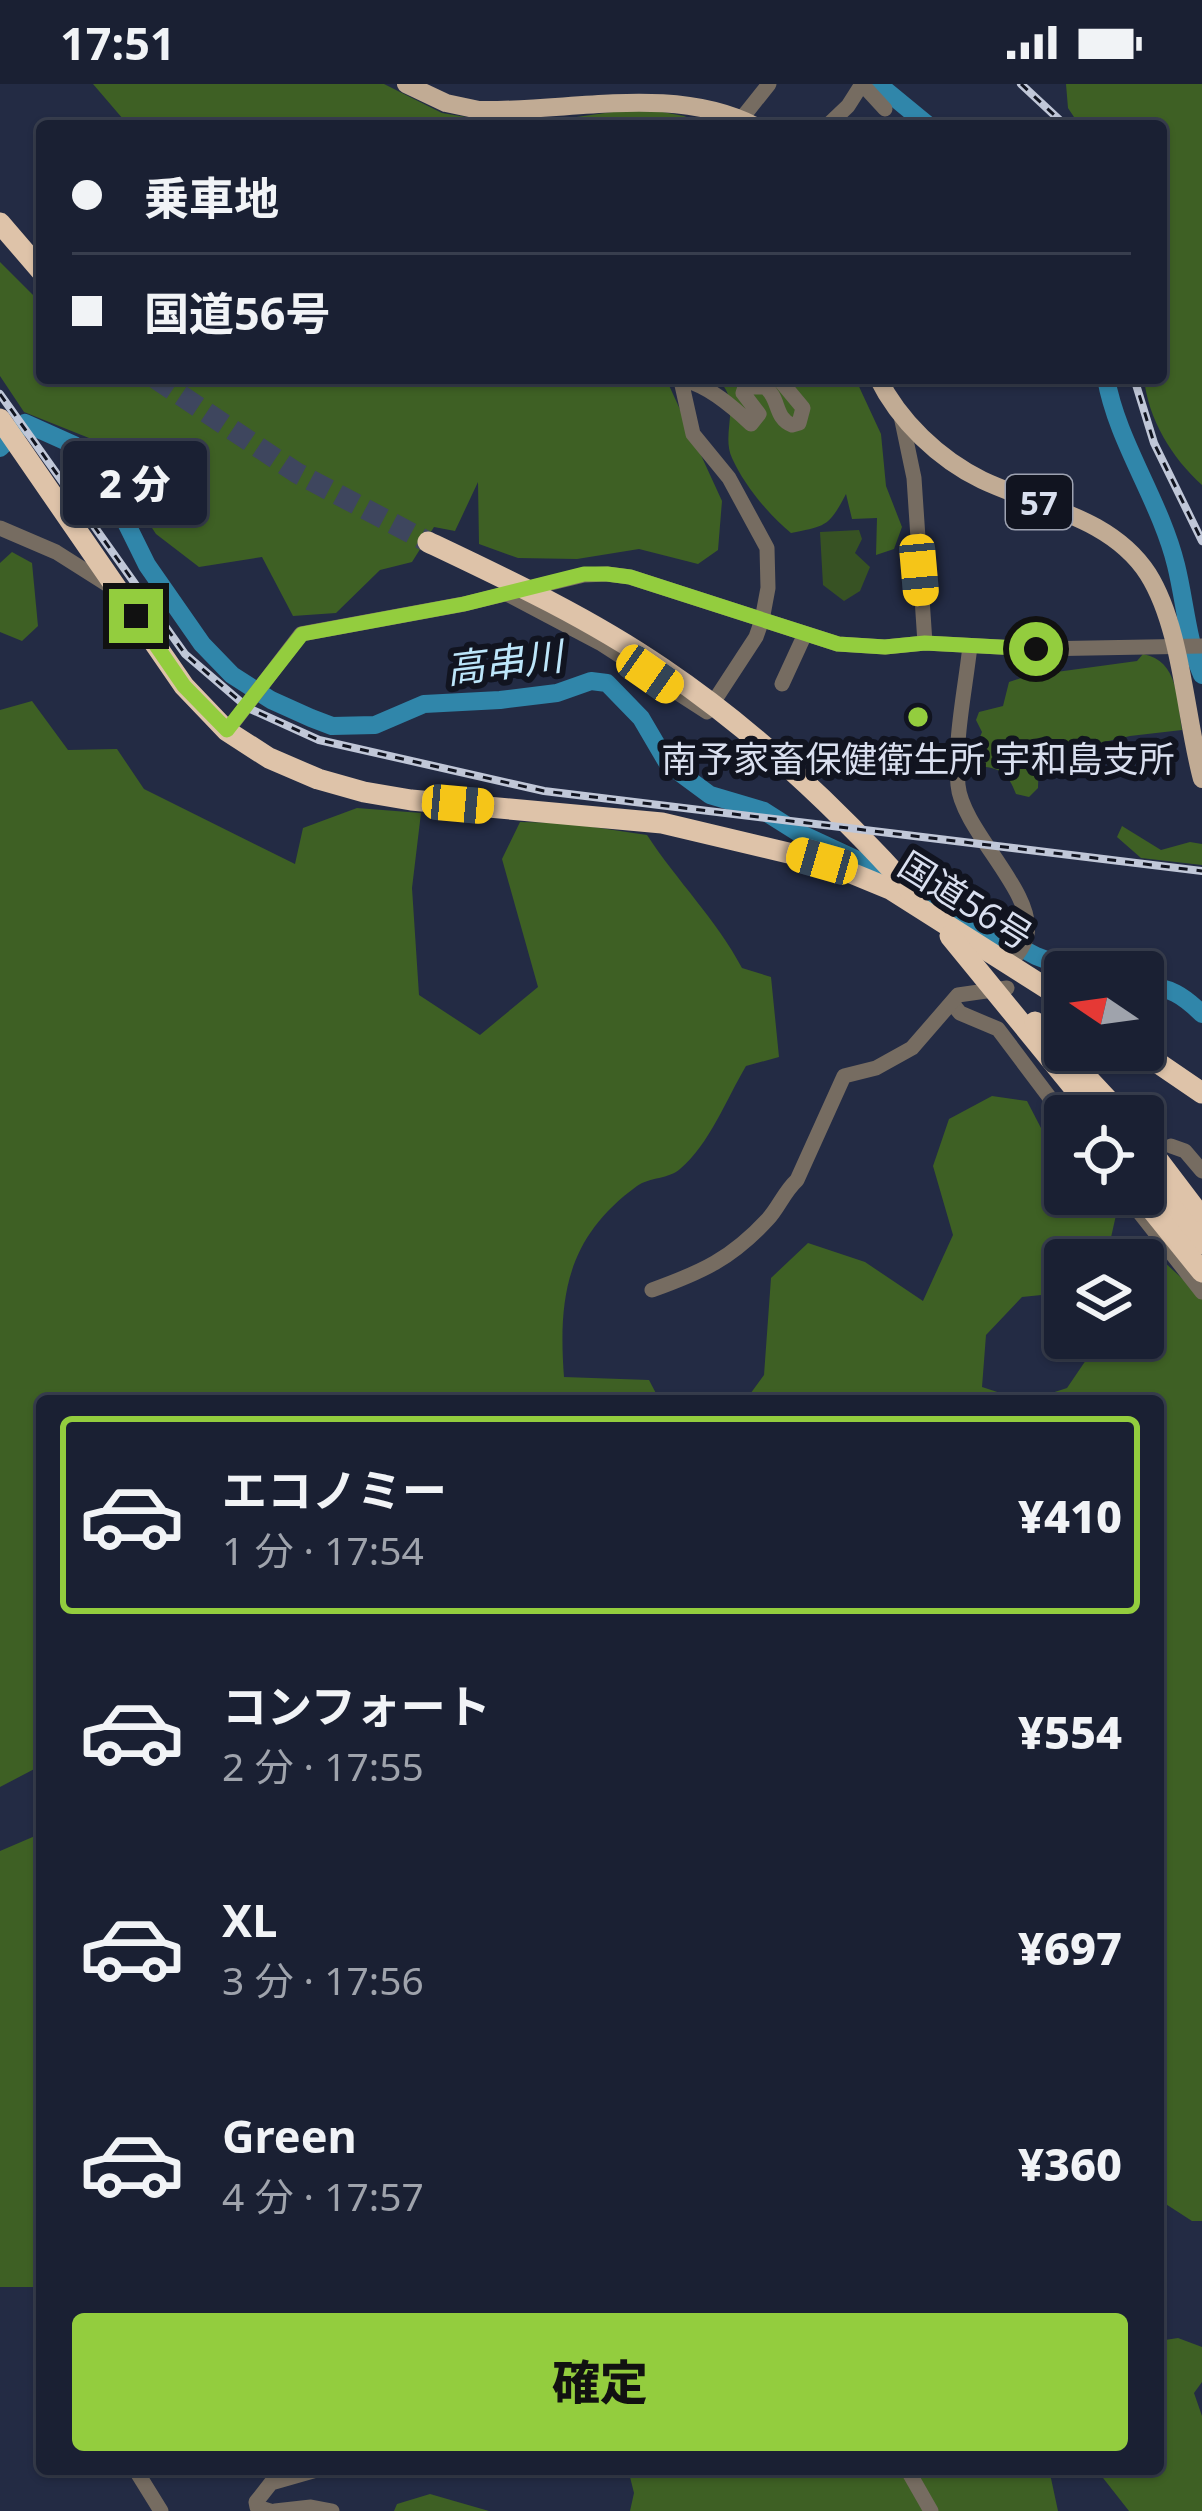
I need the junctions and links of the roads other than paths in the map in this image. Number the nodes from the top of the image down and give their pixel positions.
1 (406, 84) edge
2 (769, 84) edge
3 (885, 109) dead end
4 (745, 120) edge
5 (750, 120) edge
6 (833, 120) edge
7 (0, 223) edge
8 (36, 265) edge
9 (683, 384) edge
10 (698, 384) edge
11 (783, 384) edge
12 (882, 384) edge
13 (900, 413) junction
14 (5, 427) edge
15 (0, 528) edge
16 (428, 542) tunnel mouth
17 (119, 591) junction
18 (507, 594) junction
19 (762, 620) junction
20 (805, 634) junction
21 (925, 643) junction
22 (970, 646) junction
23 (1190, 646) edge
24 (782, 684) dead end
25 (707, 712) junction
26 (227, 730) junction
27 (1202, 779) edge
28 (820, 810) dead end
29 (1007, 972) junction
30 (1044, 990) edge
31 (952, 1004) junction
32 (1044, 1020) edge
33 (1164, 1067) edge
34 (1085, 1071) edge
35 (1202, 1093) edge
36 (1048, 1095) edge
37 (1063, 1095) edge
38 (1083, 1095) edge
39 (1105, 1095) edge
40 (1171, 1146) dead end
41 (1164, 1168) edge
42 (1202, 1171) edge
43 (1164, 1198) edge
44 (1142, 1215) edge
45 (1156, 1215) edge
46 (1202, 1218) edge
47 (1202, 1244) edge
48 (1202, 1272) edge
49 (652, 1290) dead end
50 (1202, 1292) edge
51 (139, 2475) edge
52 (299, 2475) edge
53 (910, 2475) edge
54 (161, 2511) edge
55 (273, 2511) edge
56 (332, 2511) edge
57 (931, 2511) edge

1 - 4 main road
2 - 5 street
3 - 6 street
7 - 8 highway
9 - 19 street
10 - 11 street
12 - 13 main road, 57
13 - 21 street
13 - 23 main road, 57
14 - 17 highway, 国道56号
15 - 17 street
16 - 29 highway
17 - 26 highway, 国道56号
18 - 19 street
18 - 25 street
18 - 26 street
19 - 20 street
19 - 25 street
20 - 21 street
20 - 24 street
21 - 22 street
22 - 23 street
22 - 29 street
23 - 27 main road, 57
25 - 28 street
26 - 29 highway, 国道56号
29 - 30 highway, 国道56号
29 - 31 street
29 - 32 highway
29 - 37 highway
29 - 38 highway
31 - 36 street
31 - 49 street
33 - 35 highway
34 - 39 highway
40 - 42 street
41 - 46 highway
43 - 47 highway
44 - 50 street
45 - 48 highway
51 - 54 street
52 - 55 street
53 - 57 street
55 - 56 street

